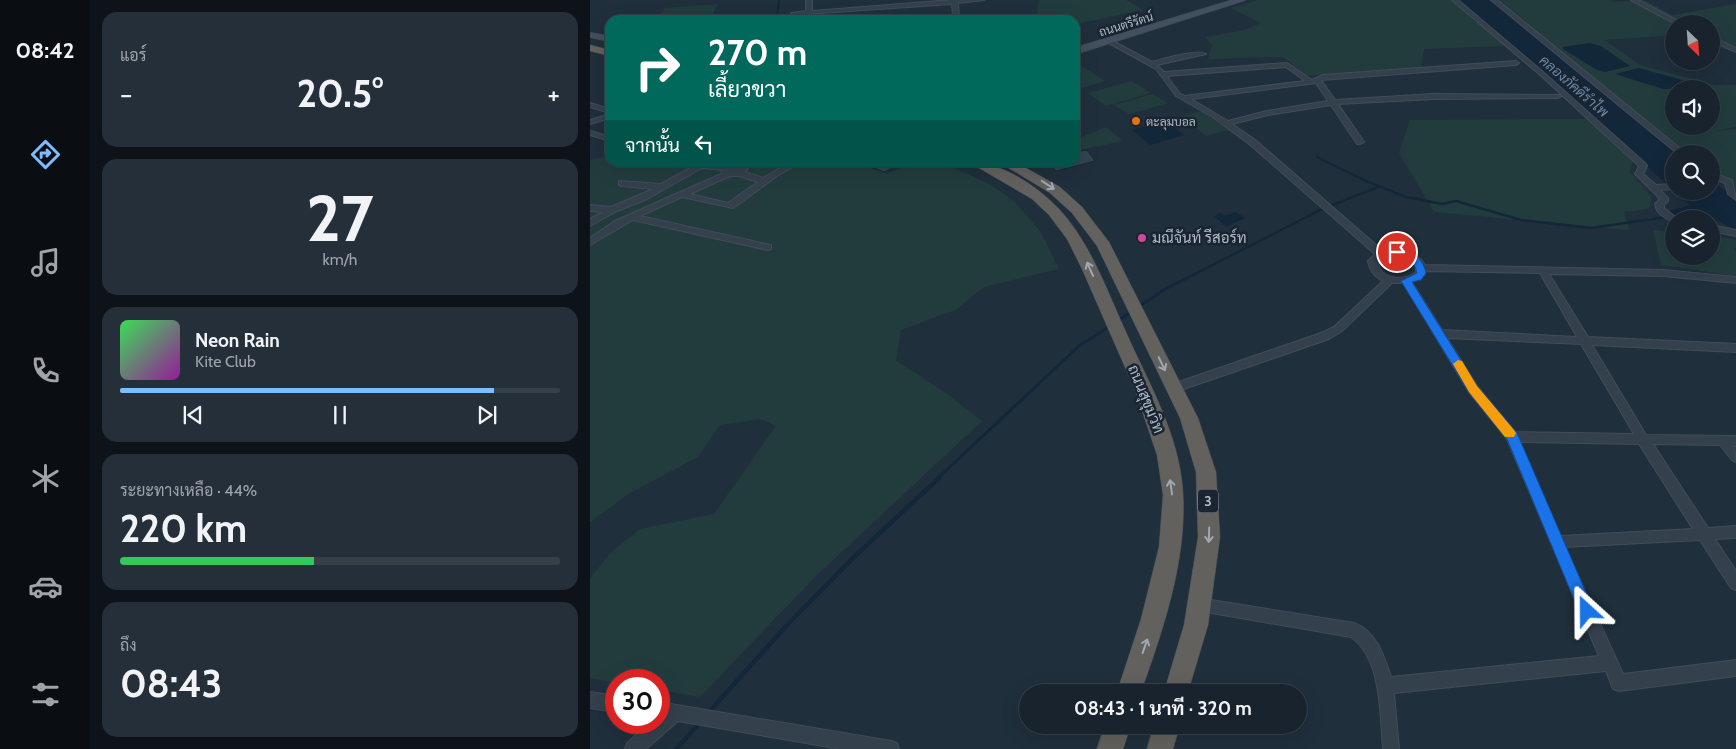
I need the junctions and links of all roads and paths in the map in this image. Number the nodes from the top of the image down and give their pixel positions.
1 (809, 0) edge
2 (859, 0) edge
3 (981, 0) edge
4 (1241, 0) edge
5 (1455, 0) edge
6 (1494, 0) edge
7 (1634, 0) edge
8 (955, 1) edge
9 (903, 3) edge
10 (882, 8) junction
11 (861, 9) junction
12 (809, 13) junction
13 (794, 14) dead end
14 (887, 15) dead end
15 (956, 15) edge
16 (1665, 16) edge
17 (590, 35) edge
18 (604, 38) dead end
19 (1109, 41) junction
20 (590, 42) edge
21 (1720, 43) edge
22 (605, 46) edge
23 (590, 48) edge
24 (1080, 50) edge
25 (1736, 50) edge
26 (605, 52) edge
27 (1203, 54) dead end
28 (1516, 63) dead end
29 (1152, 64) junction
30 (1165, 74) junction
31 (1315, 82) junction
32 (1558, 96) dead end
33 (1184, 98) junction
34 (1334, 103) junction
35 (590, 105) edge
36 (605, 109) edge
37 (605, 118) edge
38 (590, 122) edge
39 (1227, 123) junction
40 (590, 133) edge
41 (605, 138) edge
42 (1360, 142) dead end
43 (1672, 145) edge
44 (699, 167) edge
45 (706, 167) edge
46 (746, 167) edge
47 (788, 167) edge
48 (985, 167) edge
49 (1014, 167) edge
50 (741, 170) junction
51 (728, 171) junction
52 (764, 181) junction
53 (622, 183) dead end
54 (1729, 183) edge
55 (663, 187) junction
56 (1658, 187) junction
57 (1665, 187) edge
58 (683, 195) junction
59 (1736, 197) edge
60 (590, 208) edge
61 (612, 210) junction
62 (1665, 213) edge
63 (632, 217) junction
64 (590, 223) edge
65 (1720, 230) edge
66 (1736, 233) edge
67 (590, 242) edge
68 (768, 247) dead end
69 (1381, 254) junction
70 (1422, 268) junction
71 (1543, 270) junction
72 (1390, 279) junction
73 (1736, 280) edge
74 (1406, 281) junction
75 (1441, 334) junction
76 (1586, 341) junction
77 (1736, 348) edge
78 (1174, 388) junction
79 (1512, 437) junction
80 (1642, 438) junction
81 (1730, 441) edge
82 (1736, 457) edge
83 (1736, 532) edge
84 (1704, 535) junction
85 (1556, 542) junction
86 (1736, 582) edge
87 (1199, 605) junction
88 (1610, 663) junction
89 (1736, 668) edge
90 (1132, 684) edge
91 (1178, 684) edge
92 (1385, 686) junction
93 (590, 700) edge
94 (605, 702) edge
95 (670, 712) edge
96 (647, 734) edge
97 (1115, 734) edge
98 (1164, 734) edge
99 (633, 749) edge
100 (891, 749) edge
101 (1110, 749) edge
102 (1160, 749) edge
103 (1391, 749) edge

1 - 12 street
2 - 11 street
3 - 8 street
4 - 19 main road, ถนนตรีรัตน์
5 - 56 street
6 - 43 street
7 - 16 street
8 - 9 street
8 - 15 street
9 - 10 street
10 - 11 street
10 - 14 street
11 - 12 street
12 - 13 street
17 - 18 main road
19 - 24 main road, ถนนตรีรัตน์
19 - 29 street
20 - 22 highway
21 - 25 street
23 - 26 highway
27 - 29 street
28 - 31 street
29 - 30 street
30 - 31 street
30 - 33 street
31 - 33 street
31 - 34 street
32 - 34 street
33 - 39 street
34 - 39 street
34 - 42 street
35 - 36 street
37 - 38 street
39 - 69 street
40 - 41 street
44 - 55 street
45 - 51 street
46 - 50 street
47 - 52 street
90 -> 48 highway, ถนนสุขุมวิท
49 -> 78 highway, ถนนสุขุมวิท / 3
50 - 51 street
50 - 52 street
51 - 58 street
52 - 58 street
53 - 55 street
54 - 59 street
55 - 61 street
56 - 57 street
56 - 62 street
58 - 63 street
60 - 61 street
61 - 64 street
63 - 67 street
63 - 68 street
65 - 66 street
69 - 70 street
69 - 72 street
70 - 71 street
70 - 74 street
71 - 73 street
71 - 76 street
72 - 74 street
72 - 78 street
74 - 75 street
75 - 76 street
75 - 79 street
76 - 77 street
76 - 80 street
78 -> 87 highway, ถนนสุขุมวิท / 3
79 - 80 street
79 - 85 street
80 - 81 street
80 - 84 street
81 - 82 street
83 - 84 street
84 - 85 street
84 - 86 street
85 - 88 street
87 - 91 highway, ถนนสุขุมวิท / 3
87 - 92 street
88 - 89 street
88 - 92 street
92 - 103 street
93 - 94 street
95 - 100 street
96 - 99 street
97 - 101 highway
98 - 102 highway

